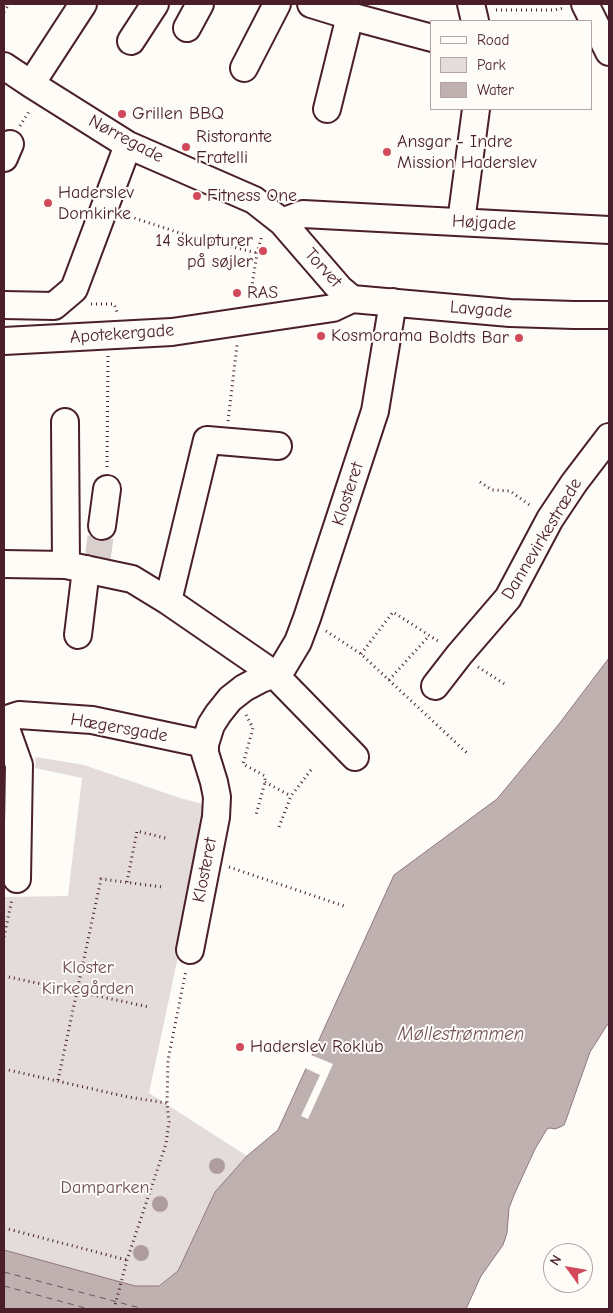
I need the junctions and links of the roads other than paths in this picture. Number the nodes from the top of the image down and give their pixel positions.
1 (83, 4) edge
2 (155, 4) edge
3 (200, 4) edge
4 (277, 4) edge
5 (311, 4) edge
6 (579, 5) edge
7 (350, 16) junction
8 (589, 20) edge
9 (593, 27) edge
10 (187, 28) dead end
11 (430, 37) edge
12 (131, 41) dead end
13 (609, 52) edge
14 (4, 66) edge
15 (244, 68) dead end
16 (37, 88) junction
17 (327, 109) dead end
18 (476, 110) edge
19 (128, 144) junction
20 (269, 212) junction
21 (461, 222) junction
22 (609, 230) edge
23 (352, 299) junction
24 (393, 302) junction
25 (4, 304) edge
26 (609, 315) edge
27 (243, 321) joint
28 (4, 341) edge
29 (65, 422) dead end
30 (609, 437) edge
31 (278, 446) dead end
32 (106, 488) road end
33 (102, 526) tunnel mouth
34 (4, 564) edge
35 (87, 567) junction
36 (168, 600) junction
37 (78, 635) dead end
38 (274, 674) junction
39 (435, 686) dead end
40 (4, 722) edge
41 (205, 744) junction
42 (355, 757) dead end
43 (12, 767) edge
44 (17, 879) road end
45 (190, 950) road end

1 - 16 street
2 - 12 street
3 - 10 street
4 - 15 street
5 - 7 street
6 - 8 street
7 - 11 street
7 - 17 street
9 - 13 street
14 - 16 street, Nørregade
16 - 19 street, Nørregade
18 - 21 street
19 - 20 street, Nørregade
19 - 25 street
20 - 21 street, Højgade
20 - 23 street, Torvet
21 - 22 street, Højgade
23 - 24 street, Lavgade
23 - 27 street, Torvet
24 - 26 street, Lavgade
24 - 38 street, Klosteret
27 - 28 street, Apotekergade
29 - 35 street
30 - 39 street, Dannevirkestræde
31 - 36 street
32 - 33 street
34 - 35 street
35 - 36 street
35 - 37 street
36 - 38 street
38 - 41 street, Klosteret
38 - 42 street
40 - 41 street, Hægersgade
40 - 43 street
41 - 45 street, Klosteret
43 - 44 street

